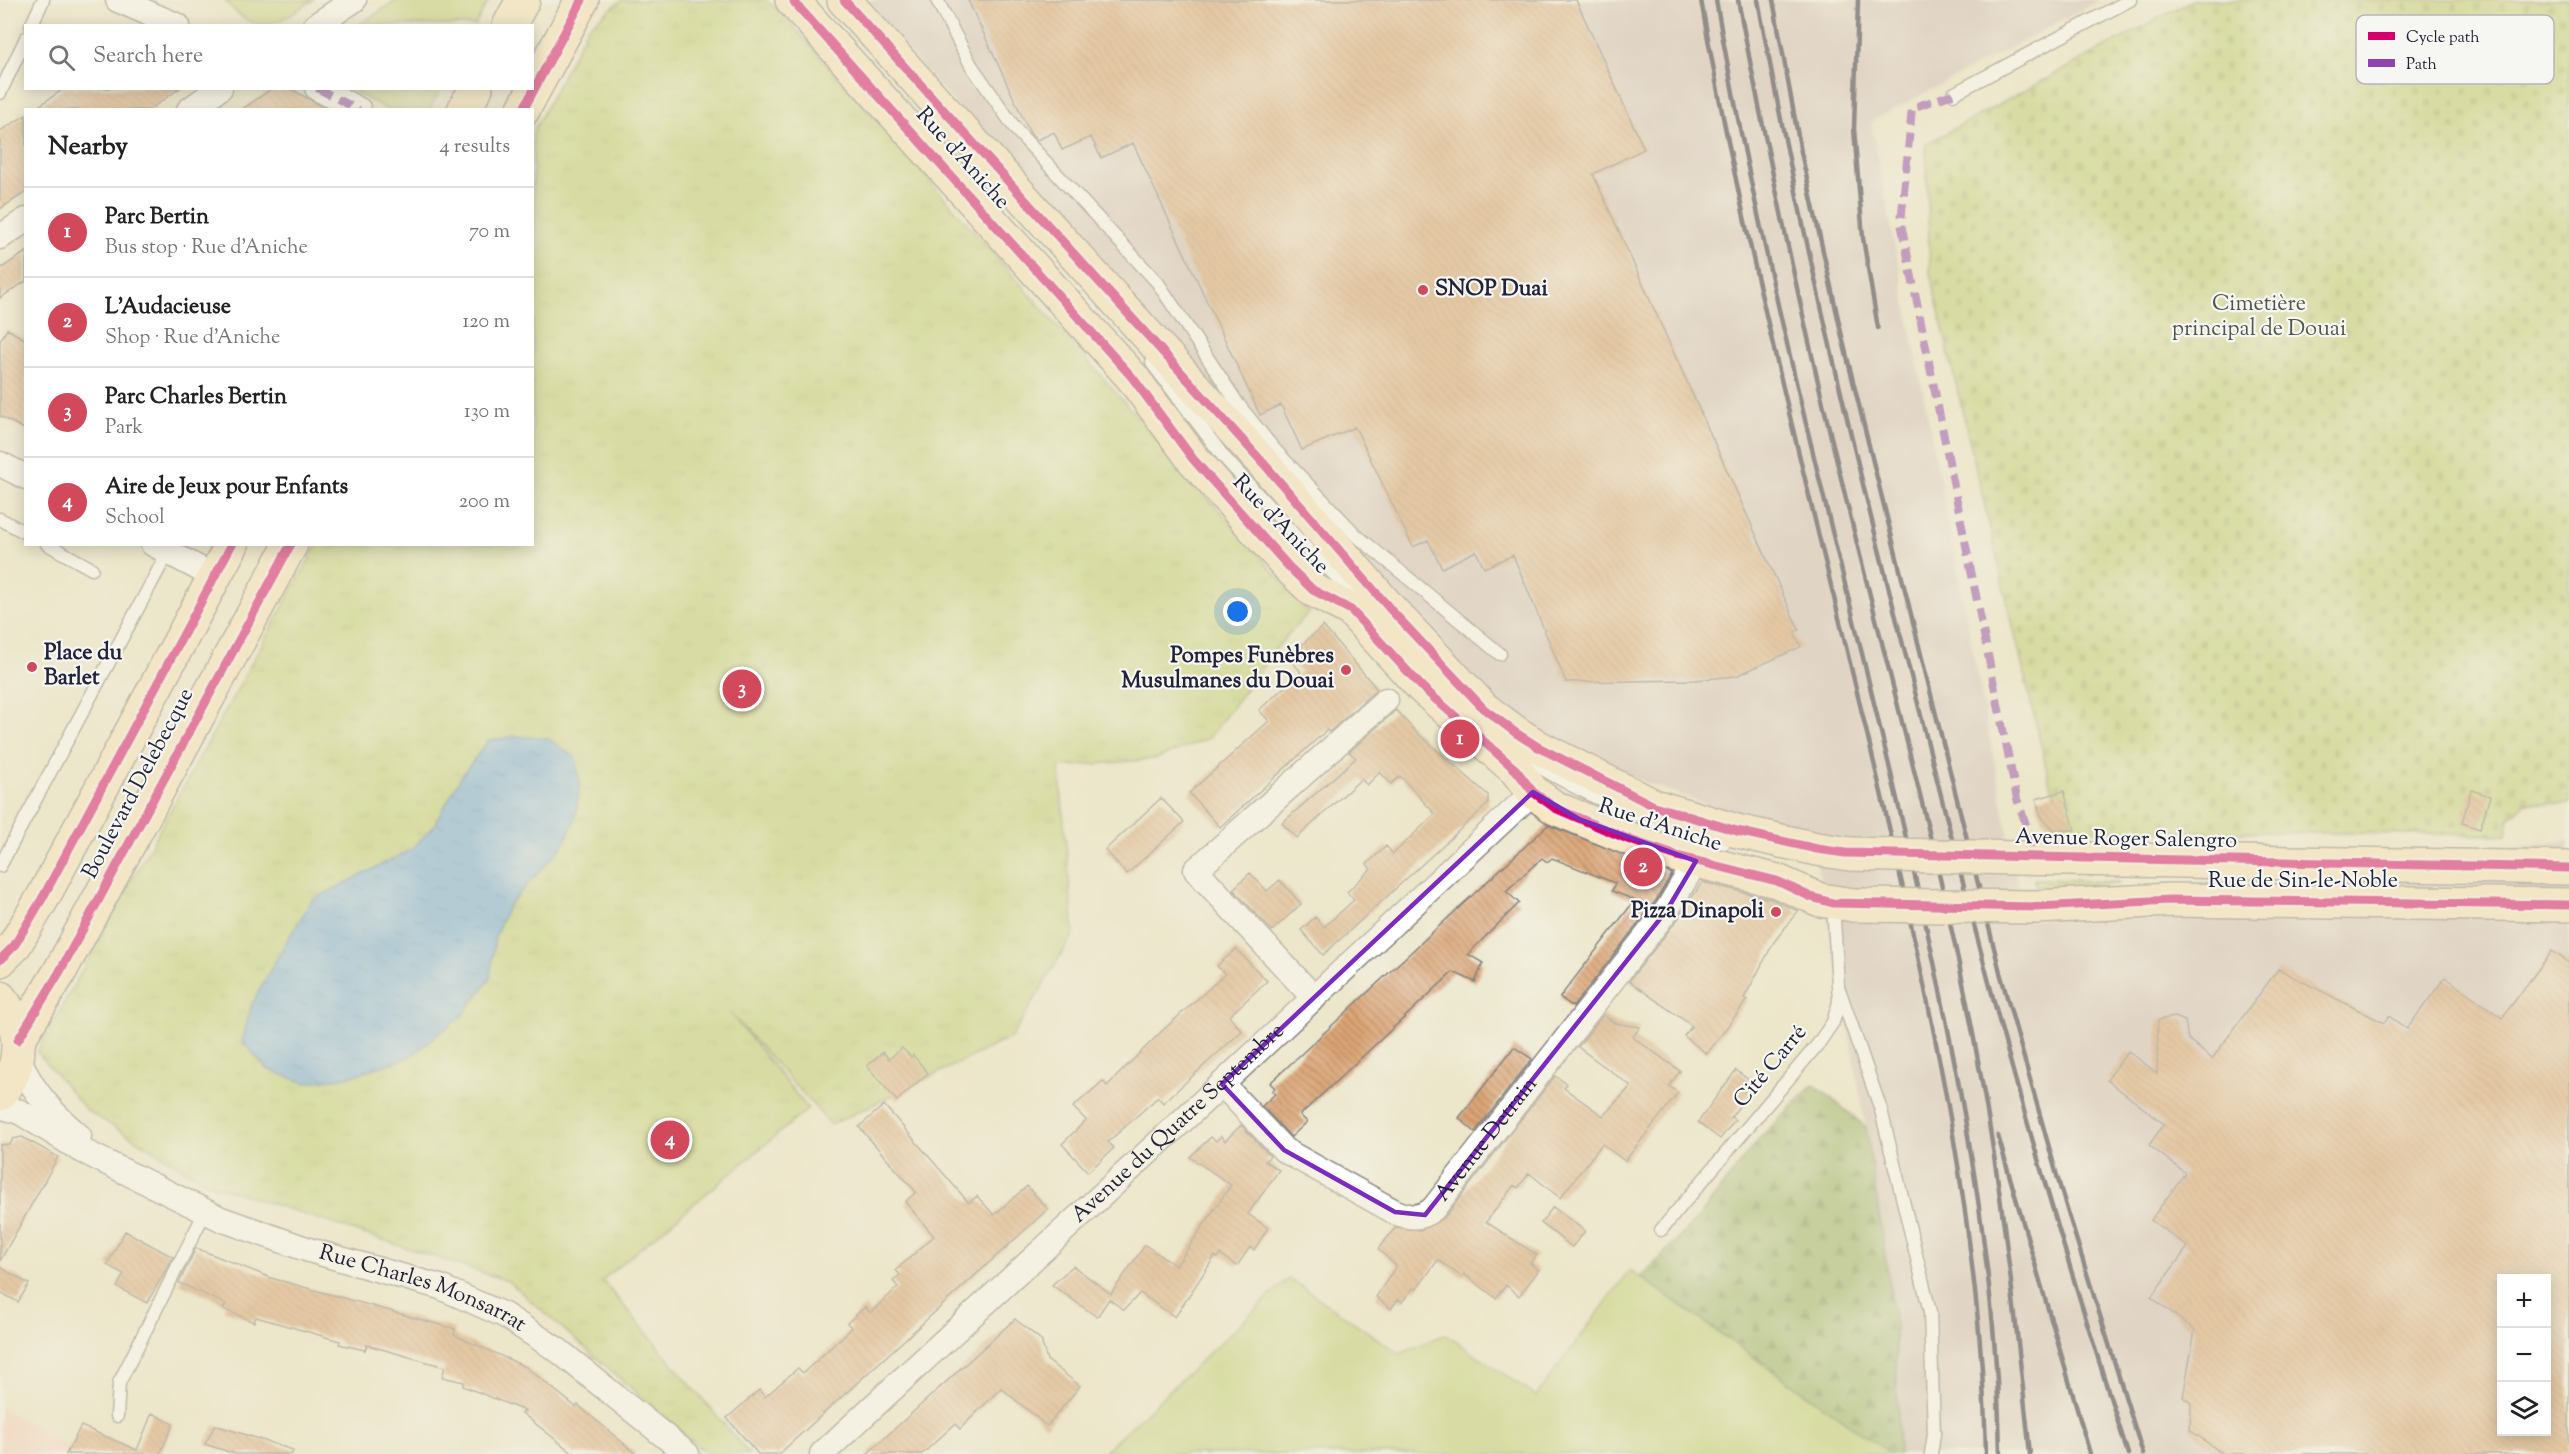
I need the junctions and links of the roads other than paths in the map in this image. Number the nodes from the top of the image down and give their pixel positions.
1 (43, 0) edge
2 (118, 0) edge
3 (354, 0) edge
4 (523, 0) edge
5 (582, 0) edge
6 (792, 0) edge
7 (844, 0) edge
8 (937, 0) edge
9 (2130, 0) edge
10 (32, 24) edge
11 (173, 24) edge
12 (318, 24) edge
13 (510, 24) edge
14 (24, 42) edge
15 (534, 88) edge
16 (217, 90) edge
17 (321, 90) edge
18 (475, 90) edge
19 (533, 90) edge
20 (0, 93) edge
21 (1953, 94) dead end
22 (192, 108) edge
23 (355, 108) edge
24 (465, 108) edge
25 (523, 108) edge
26 (24, 221) edge
27 (0, 237) edge
28 (0, 464) edge
29 (24, 476) edge
30 (0, 519) edge
31 (24, 532) edge
32 (51, 546) edge
33 (231, 546) edge
34 (290, 546) edge
35 (161, 548) edge
36 (92, 569) dead end
37 (215, 577) junction
38 (1362, 611) junction
39 (1500, 654) dead end
40 (1446, 691) dead end
41 (1386, 700) dead end
42 (1500, 738) dead end
43 (1522, 771) junction
44 (1687, 817) joint
45 (1735, 846) dead end
46 (1696, 861) junction
47 (0, 866) edge
48 (2569, 868) edge
49 (2569, 893) edge
50 (1839, 895) junction
51 (2038, 901) junction
52 (2569, 905) edge
53 (0, 960) edge
54 (1840, 992) junction
55 (0, 998) edge
56 (1314, 998) junction
57 (18, 1047) junction
58 (1222, 1084) junction
59 (0, 1094) edge
60 (0, 1106) edge
61 (129, 1173) junction
62 (205, 1212) junction
63 (1661, 1230) dead end
64 (117, 1416) dead end
65 (687, 1454) edge
66 (822, 1454) edge
67 (1932, 1454) edge

1 - 10 lane
2 - 11 street
3 - 12 street
4 - 13 main road
5 - 15 main road
6 - 38 main road, Rue d'Aniche
7 - 44 main road, Rue d'Aniche
8 - 39 lane
9 - 21 lane
14 - 20 lane
16 - 22 street
17 - 23 street
18 - 24 main road
19 - 25 main road
26 - 27 street
28 - 29 street
30 - 31 lane
32 - 36 lane
33 - 37 main road, Boulevard Delebecque
34 - 57 main road, Boulevard Delebecque
35 - 37 street
35 - 47 lane
37 - 53 main road, Boulevard Delebecque
38 - 38 lane
38 - 43 main road, Rue d'Aniche
40 - 42 lane
41 - 56 street
43 - 45 lane
43 - 46 main road, Rue d'Aniche
43 - 50 lane
43 - 56 street, Avenue du Quatre Septembre
44 - 48 main road, Avenue Roger Salengro, bridge
46 - 50 main road, Rue d'Aniche
46 - 58 street, Avenue Detrain
49 - 51 lane
50 - 51 main road, Rue d'Aniche, bridge
50 - 54 lane, Cité Carré
51 - 52 main road, Rue de Sin-le-Noble
54 - 63 lane, Cité Carré
54 - 67 lane
55 - 57 main road
56 - 58 street, Avenue du Quatre Septembre
57 - 59 main road, Boulevard Delebecque
57 - 61 street, Rue Charles Monsarrat
58 - 66 street, Avenue du Quatre Septembre
60 - 61 street, Rue Charles Monsarrat
61 - 62 street, Rue Charles Monsarrat
62 - 64 lane
62 - 65 street, Rue Charles Monsarrat

